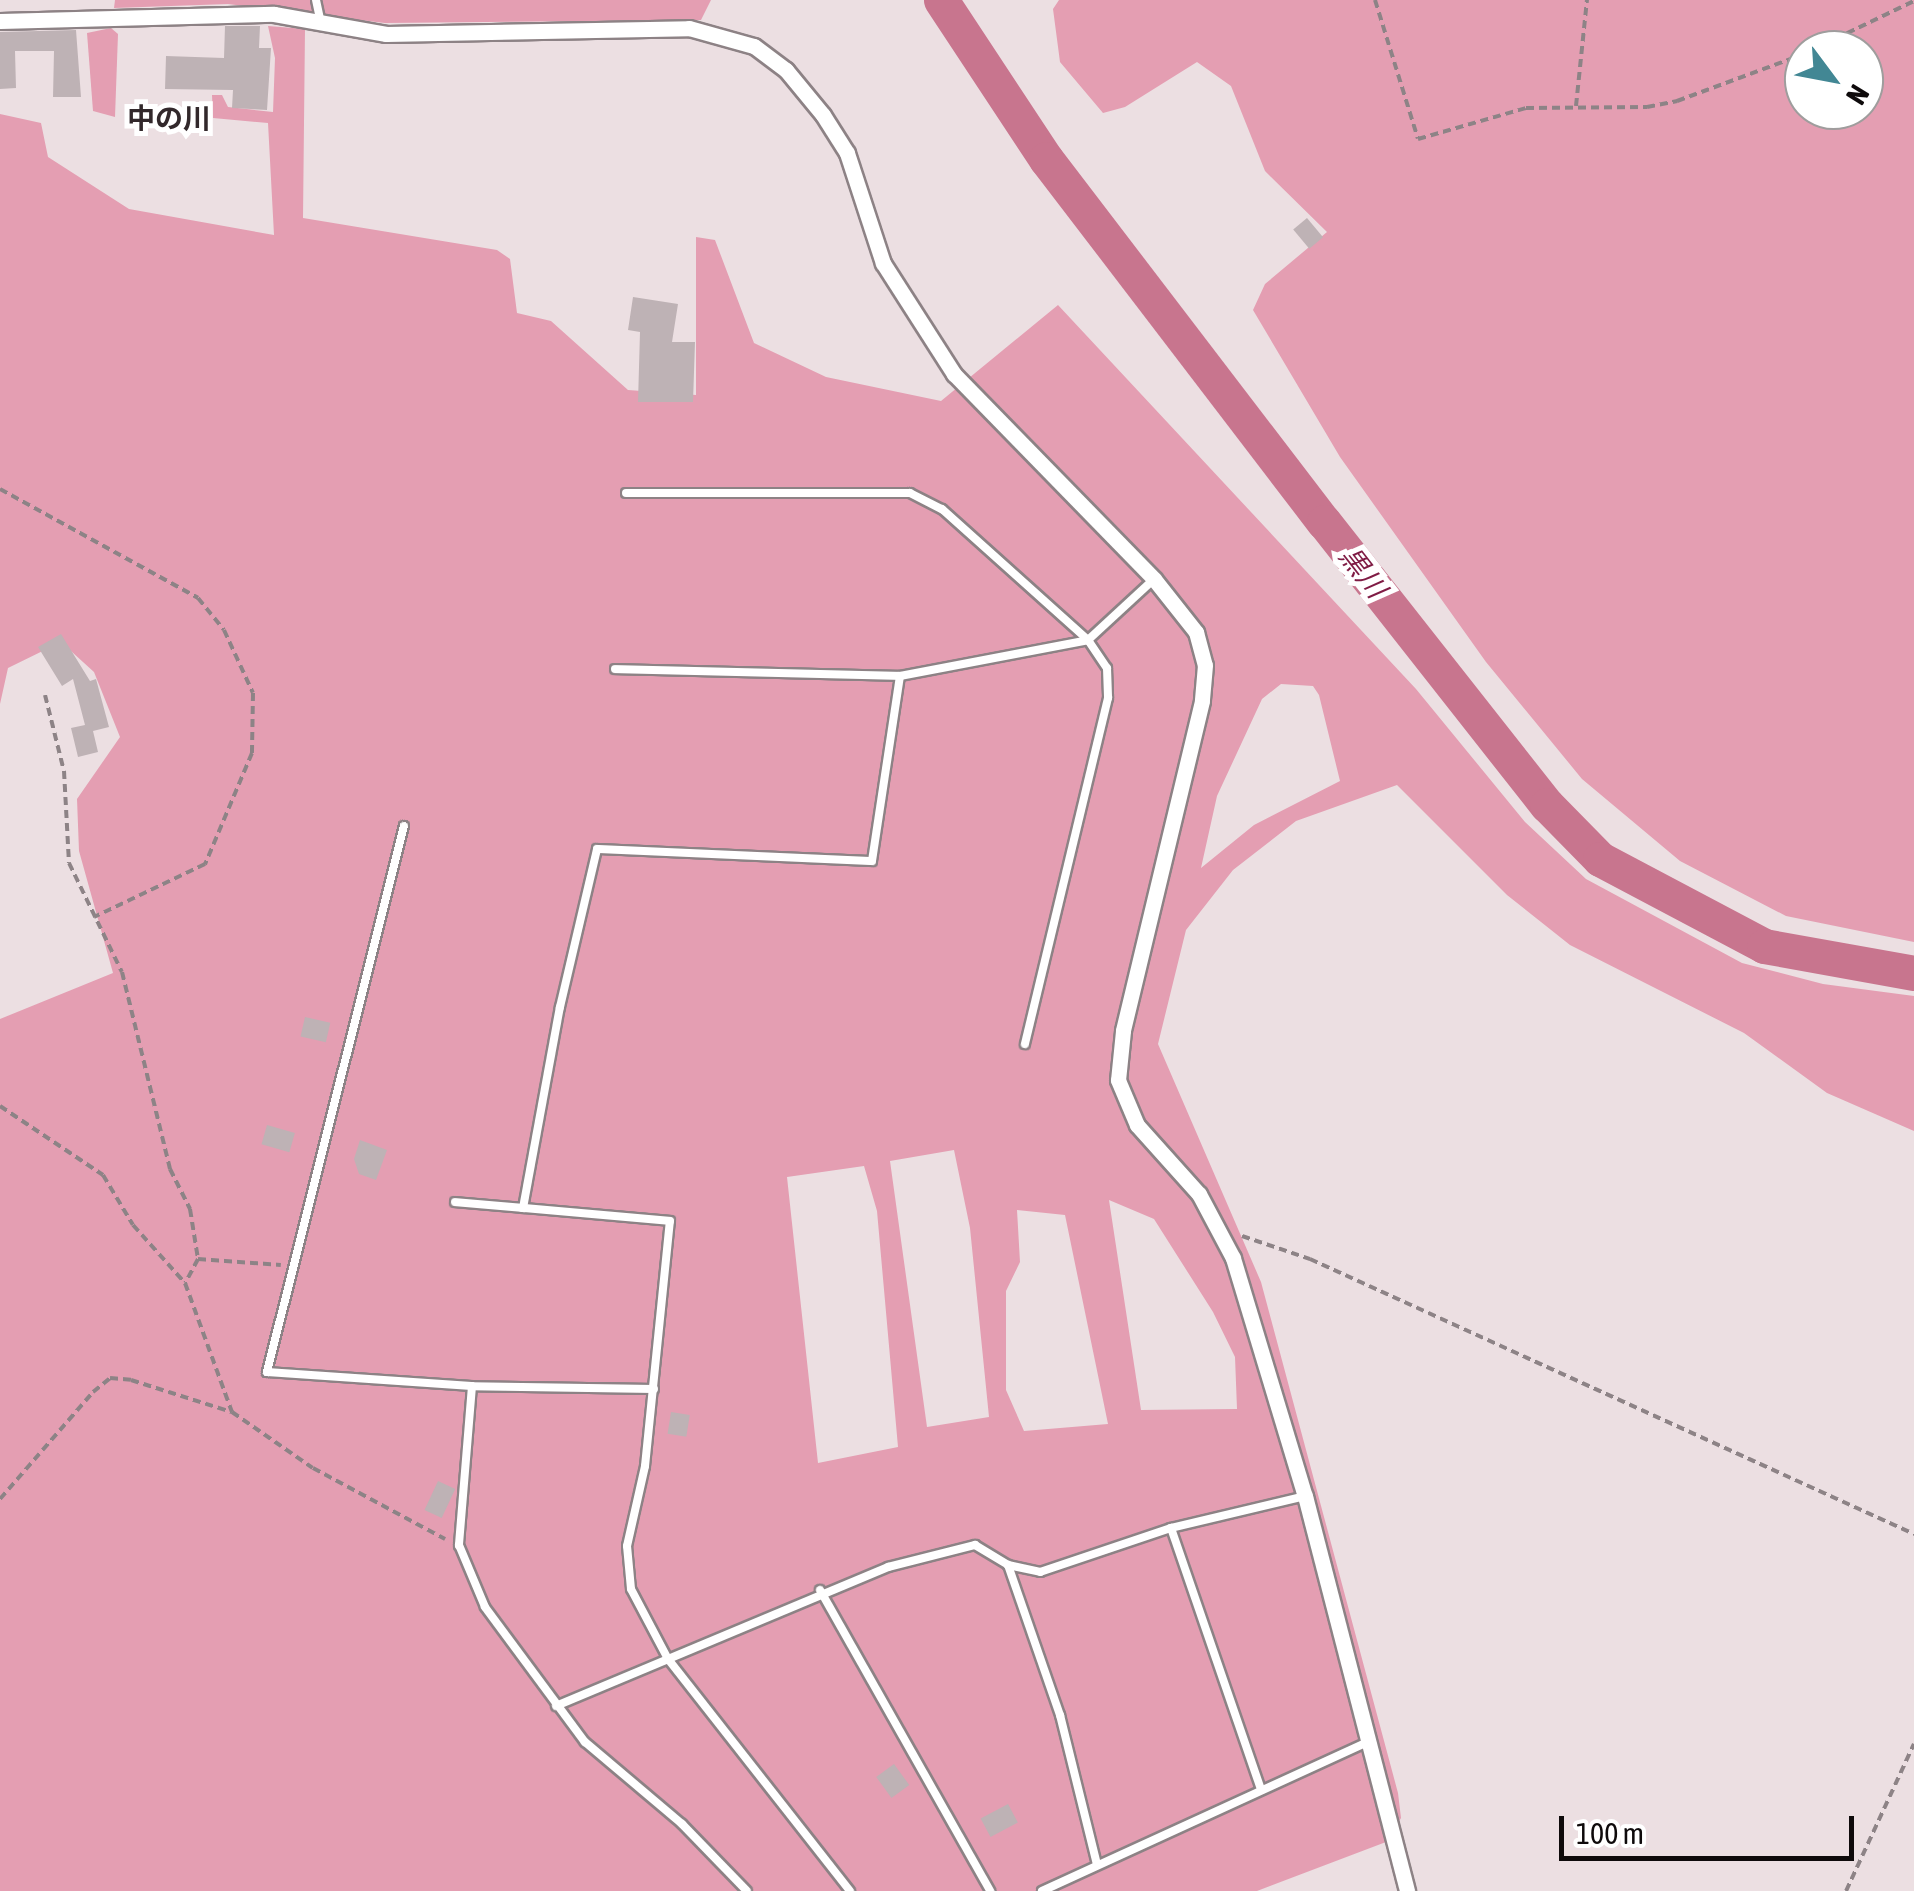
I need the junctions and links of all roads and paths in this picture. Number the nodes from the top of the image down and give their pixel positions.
1 (316, 0) edge
2 (1374, 0) edge
3 (1586, 0) edge
4 (1914, 2) edge
5 (0, 20) edge
6 (321, 23) junction
7 (1854, 30) edge
8 (1784, 61) edge
9 (1576, 106) junction
10 (0, 489) edge
11 (626, 492) dead end
12 (1154, 579) junction
13 (1088, 640) junction
14 (615, 669) dead end
15 (900, 676) junction
16 (45, 695) dead end
17 (404, 826) dead end
18 (94, 917) junction
19 (1025, 1044) dead end
20 (0, 1106) edge
21 (456, 1202) dead end
22 (522, 1208) junction
23 (1222, 1231) junction
24 (198, 1260) junction
25 (291, 1266) junction
26 (185, 1284) junction
27 (472, 1386) junction
28 (654, 1388) junction
29 (232, 1412) junction
30 (1305, 1496) junction
31 (0, 1500) edge
32 (1171, 1528) junction
33 (1914, 1534) edge
34 (459, 1545) junction
35 (1008, 1565) junction
36 (820, 1590) junction
37 (668, 1659) junction
38 (556, 1706) junction
39 (1366, 1743) junction
40 (1914, 1744) edge
41 (1261, 1790) junction
42 (1097, 1865) junction
43 (748, 1891) edge
44 (850, 1891) edge
45 (990, 1891) edge
46 (1042, 1891) edge
47 (1407, 1891) edge
48 (1846, 1891) edge

1 - 6 lane
2 - 9 path
3 - 9 path
4 - 7 path
5 - 6 street
6 - 12 street
8 - 9 path
10 - 18 path
11 - 13 lane
12 - 13 lane
12 - 23 street
13 - 15 lane
13 - 19 lane
14 - 15 lane
15 - 22 lane
16 - 18 path
17 - 25 lane
18 - 24 path
20 - 26 path
21 - 22 lane
22 - 28 lane
23 - 30 street
23 - 33 path
24 - 25 path
24 - 26 path
25 - 27 lane
26 - 29 path
27 - 28 lane
27 - 34 lane
28 - 37 lane
29 - 31 path
29 - 34 path
30 - 32 lane
30 - 39 street
32 - 35 lane
32 - 41 lane
34 - 38 lane
35 - 36 lane
35 - 42 lane
36 - 37 lane
36 - 45 lane
37 - 38 lane
37 - 44 lane
38 - 43 lane
39 - 41 lane
39 - 47 street
40 - 48 path
41 - 42 lane
42 - 46 lane

